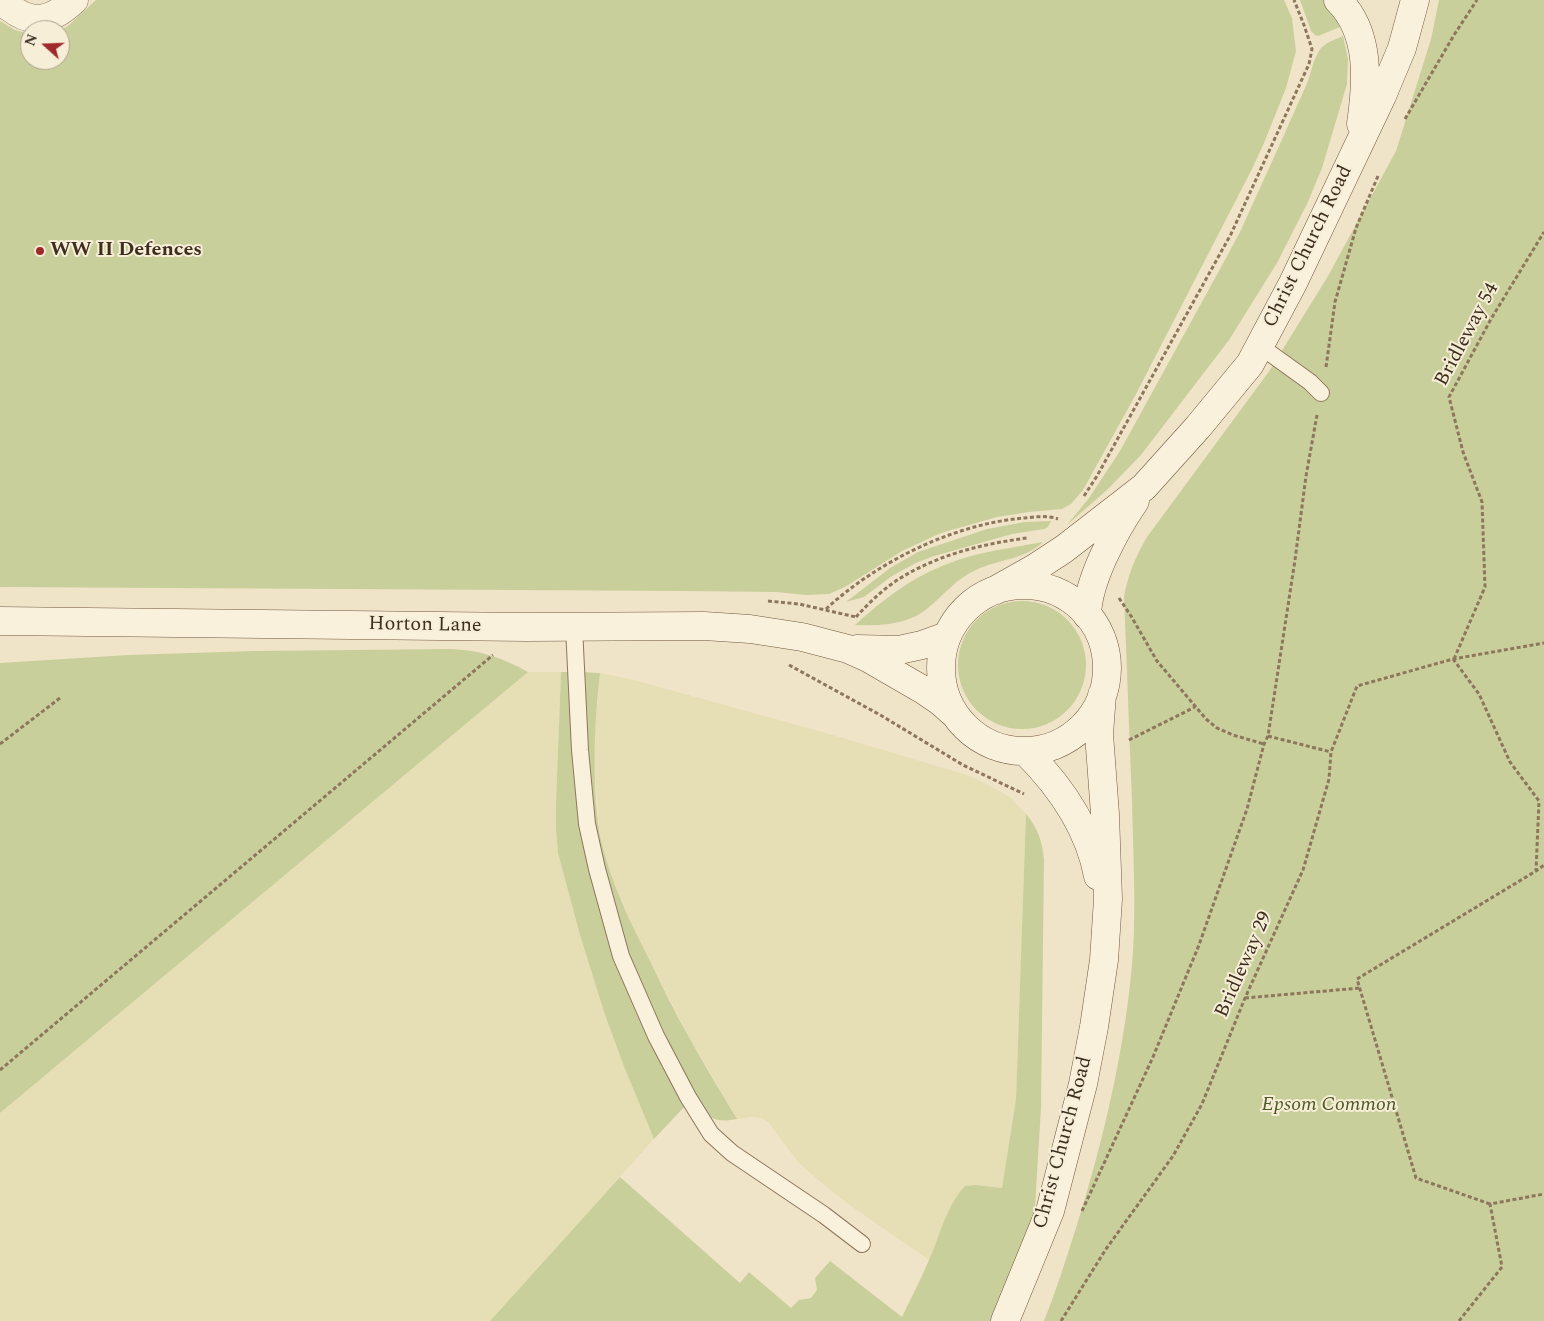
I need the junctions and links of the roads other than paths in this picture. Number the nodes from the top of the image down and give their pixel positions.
1 (1338, 0) edge
2 (1415, 0) edge
3 (3, 2) edge
4 (72, 2) edge
5 (1357, 148) junction
6 (1260, 346) junction
7 (1321, 393) road end
8 (1144, 487) junction
9 (996, 590) junction
10 (1087, 615) junction
11 (0, 622) edge
12 (574, 627) junction
13 (947, 636) junction
14 (840, 646) junction
15 (1102, 695) junction
16 (952, 712) junction
17 (1026, 752) junction
18 (1104, 960) junction
19 (862, 1244) dead end
20 (1006, 1321) edge

1 - 5 main road, Christ Church Road
2 - 5 main road, Christ Church Road
3 - 4 main road
5 - 6 main road, Christ Church Road
6 - 7 lane, Christ Church Road
6 - 8 main road, Christ Church Road
8 - 9 main road, Christ Church Road
8 - 10 main road, Christ Church Road
9 - 10 main road
9 - 13 main road
10 - 15 main road
11 - 12 main road, Horton Lane
12 - 14 main road, Horton Lane
12 - 19 lane
13 - 14 main road, Horton Lane
13 - 16 main road
14 - 16 main road, Horton Lane
15 - 17 main road
15 - 18 main road, Christ Church Road
16 - 17 main road
17 - 18 main road, Christ Church Road
18 - 20 main road, Christ Church Road

